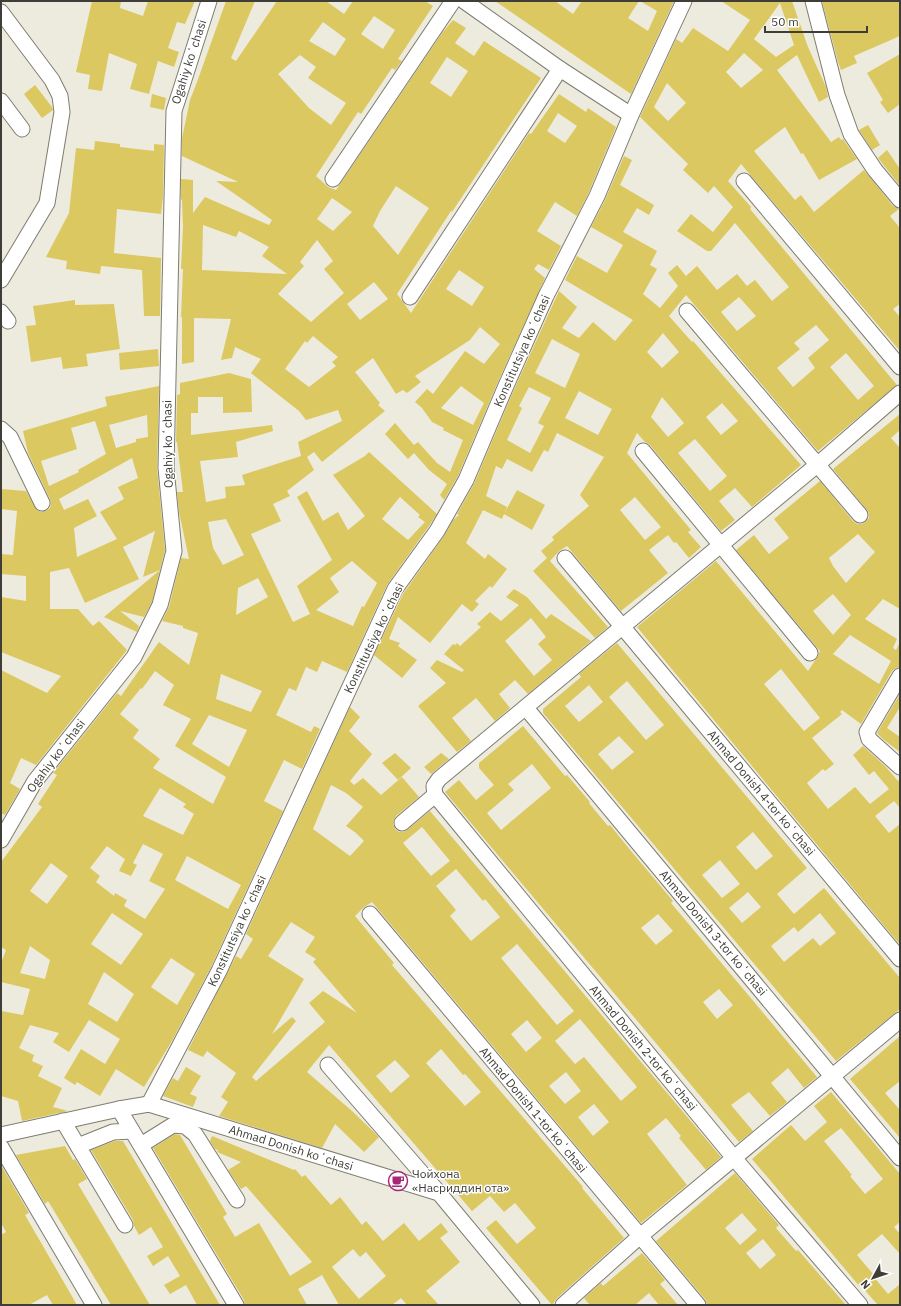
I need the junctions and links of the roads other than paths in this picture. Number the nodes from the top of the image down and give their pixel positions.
1 (209, 1) edge
2 (453, 1) edge
3 (464, 1) edge
4 (684, 1) edge
5 (813, 1) edge
6 (1, 12) edge
7 (560, 69) junction
8 (1, 101) edge
9 (631, 116) junction
10 (22, 130) dead end
11 (333, 179) dead end
12 (744, 181) dead end
13 (900, 200) edge
14 (1, 280) edge
15 (410, 297) dead end
16 (687, 311) dead end
17 (900, 367) edge
18 (900, 393) edge
19 (1, 429) edge
20 (643, 451) dead end
21 (817, 465) junction
22 (42, 503) dead end
23 (860, 515) dead end
24 (721, 544) junction
25 (565, 558) dead end
26 (622, 627) junction
27 (810, 653) dead end
28 (900, 676) edge
29 (526, 708) junction
30 (900, 767) edge
31 (435, 791) junction
32 (402, 823) dead end
33 (1, 840) edge
34 (370, 914) dead end
35 (900, 959) edge
36 (900, 1020) edge
37 (328, 1065) dead end
38 (832, 1077) junction
39 (149, 1104) junction
40 (119, 1109) junction
41 (63, 1121) junction
42 (132, 1131) junction
43 (1, 1135) edge
44 (140, 1145) junction
45 (78, 1146) junction
46 (1, 1147) edge
47 (734, 1158) junction
48 (900, 1158) edge
49 (439, 1193) junction
50 (237, 1200) dead end
51 (126, 1225) dead end
52 (639, 1237) junction
53 (94, 1305) edge
54 (236, 1305) edge
55 (532, 1305) edge
56 (563, 1305) edge
57 (698, 1305) edge
58 (860, 1305) edge

1 - 33 street, Ogahiy koʻchasi
2 - 11 street
3 - 7 street
4 - 9 street, Konstitutsiya koʻchasi
5 - 13 street
6 - 14 street
7 - 9 street
7 - 15 street
8 - 10 street
9 - 39 street, Konstitutsiya koʻchasi
12 - 17 street
16 - 21 street
18 - 21 street
19 - 22 street
20 - 24 street
21 - 23 street
21 - 24 street
24 - 26 street
24 - 27 street
25 - 26 street, Ahmad Donish 4-tor koʻchasi
26 - 29 street
26 - 35 street, Ahmad Donish 4-tor koʻchasi
28 - 30 street
29 - 31 street
29 - 38 street, Ahmad Donish 3-tor koʻchasi
31 - 32 street
31 - 47 street, Ahmad Donish 2-tor koʻchasi
34 - 52 street, Ahmad Donish 1-tor koʻchasi
36 - 38 street
37 - 49 street
38 - 47 street
38 - 48 street, Ahmad Donish 3-tor koʻchasi
39 - 40 street, Ahmad Donish koʻchasi
39 - 49 street, Ahmad Donish koʻchasi
40 - 41 street, Ahmad Donish koʻchasi
40 - 42 street
41 - 43 street, Ahmad Donish koʻchasi
41 - 45 street
42 - 44 street
42 - 45 street
44 - 50 street
44 - 54 street
45 - 51 street
46 - 53 street
47 - 52 street
47 - 58 street, Ahmad Donish 2-tor koʻchasi
49 - 55 street
52 - 56 street
52 - 57 street, Ahmad Donish 1-tor koʻchasi

